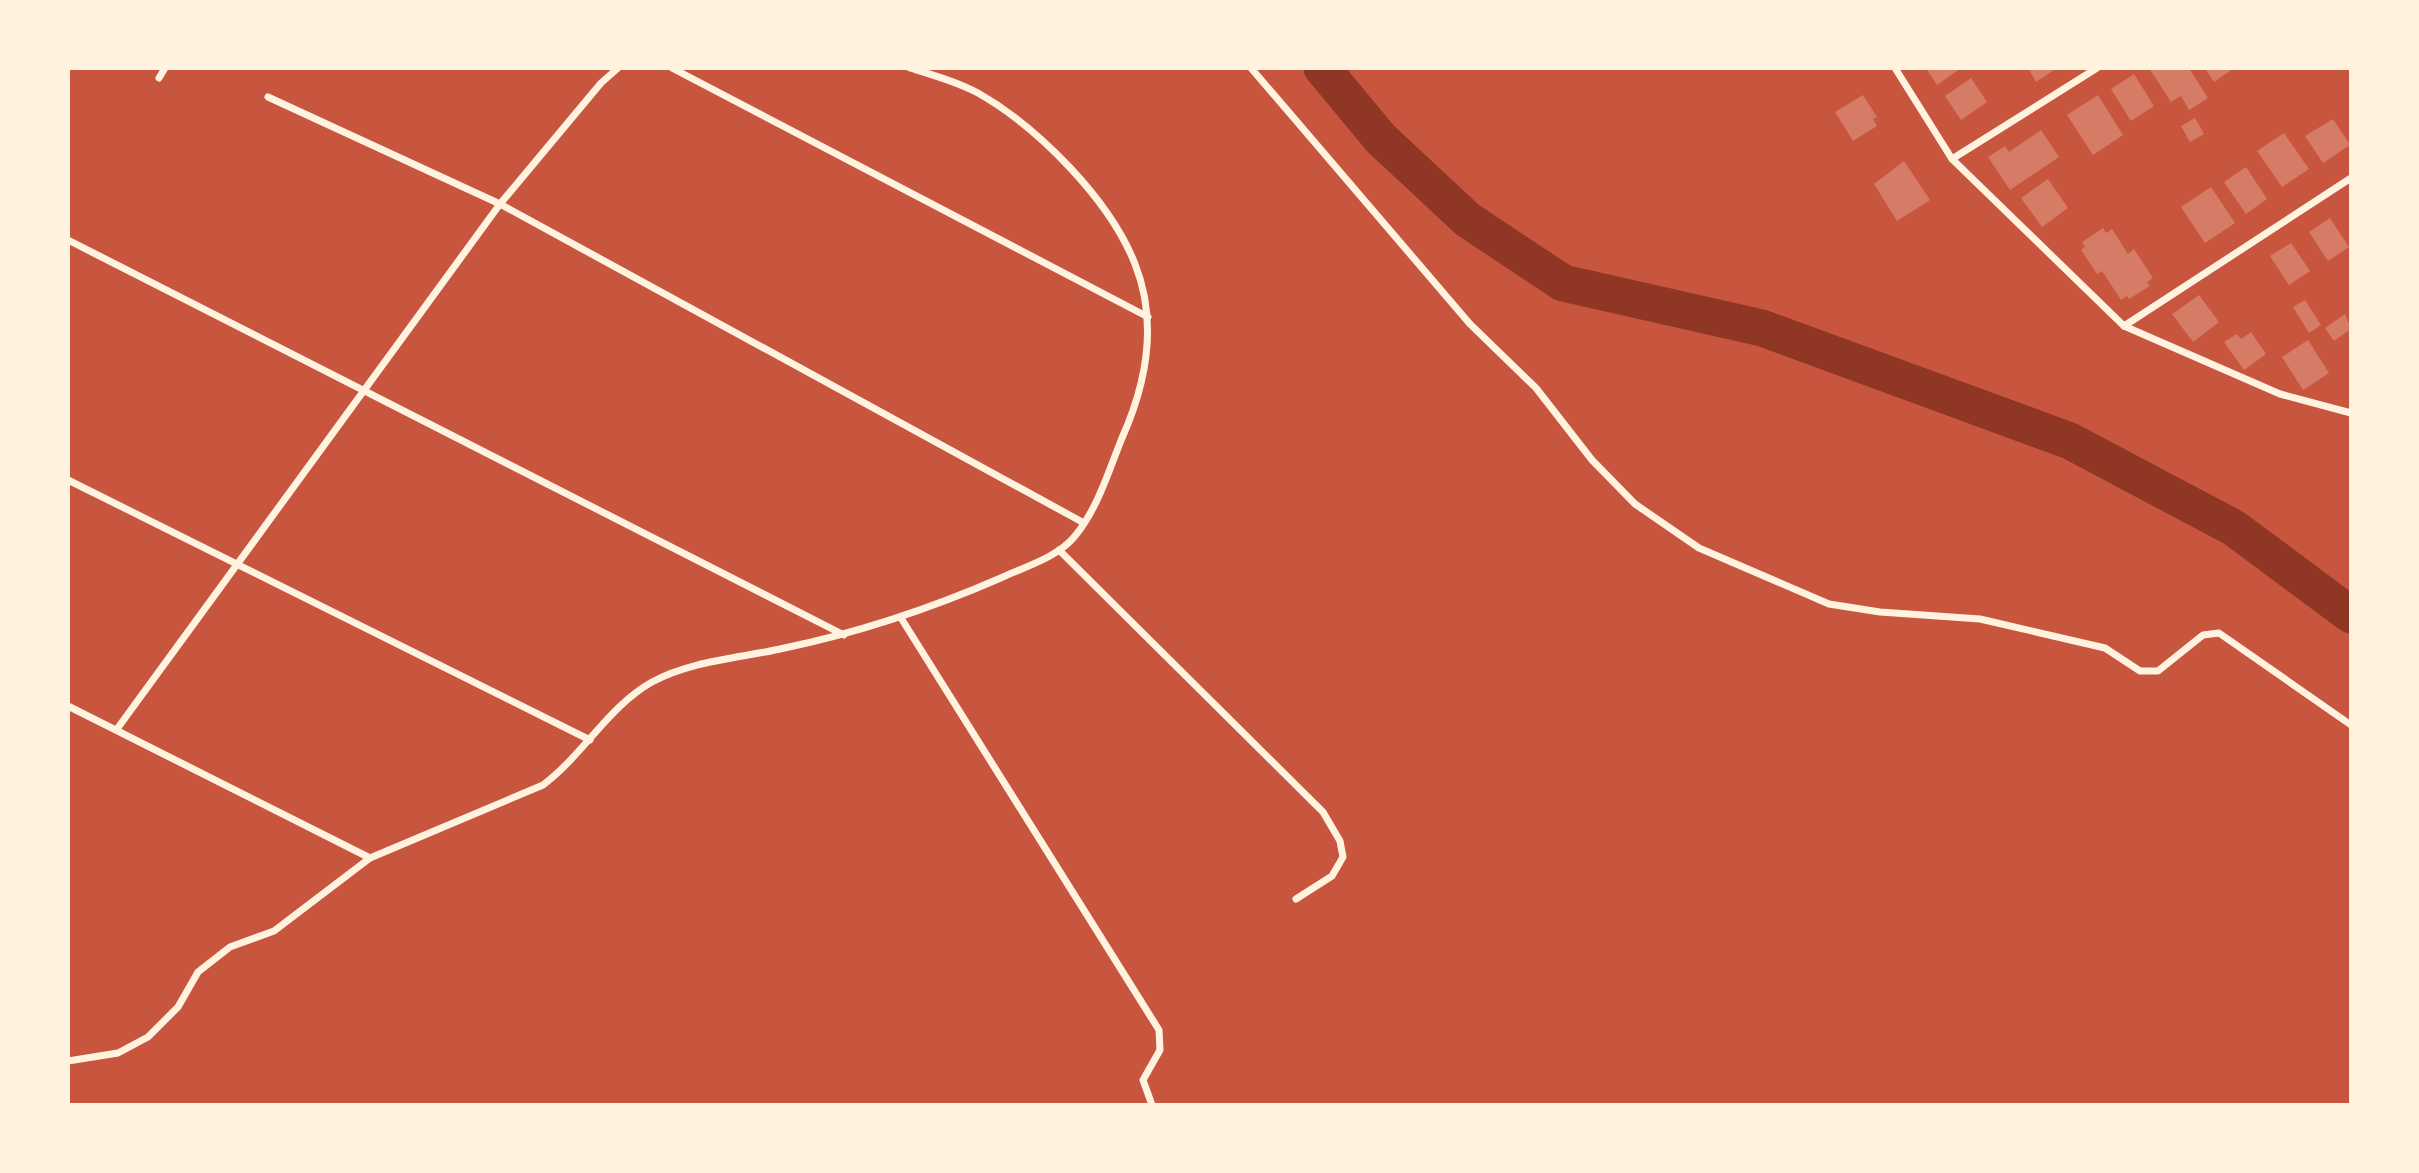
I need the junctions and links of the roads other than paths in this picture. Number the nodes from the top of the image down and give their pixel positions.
1 (165, 68) edge
2 (618, 68) edge
3 (672, 68) edge
4 (911, 68) edge
5 (1251, 68) edge
6 (1895, 68) edge
7 (2097, 68) edge
8 (159, 78) dead end
9 (268, 97) dead end
10 (1952, 159) junction
11 (2351, 178) edge
12 (500, 204) junction
13 (68, 240) edge
14 (1148, 317) junction
15 (2124, 326) junction
16 (366, 390) junction
17 (2351, 413) edge
18 (68, 480) edge
19 (1084, 523) junction
20 (1059, 550) junction
21 (238, 567) junction
22 (901, 618) junction
23 (845, 635) junction
24 (68, 705) edge
25 (2351, 725) edge
26 (117, 729) junction
27 (590, 740) junction
28 (370, 858) junction
29 (1296, 899) dead end
30 (68, 1061) edge
31 (1152, 1105) edge

1 - 8 street
2 - 12 street
3 - 14 street
4 - 14 street
5 - 25 street
6 - 10 street
7 - 10 street
9 - 12 street
10 - 15 street
11 - 15 street
12 - 16 street
12 - 19 street
13 - 16 street
14 - 19 street
15 - 17 street
16 - 21 street
16 - 23 street
18 - 21 street
19 - 20 street
20 - 22 street
20 - 29 street
21 - 26 street
21 - 27 street
22 - 23 street
22 - 31 street
23 - 27 street
24 - 26 street
26 - 28 street
27 - 28 street
28 - 30 street

